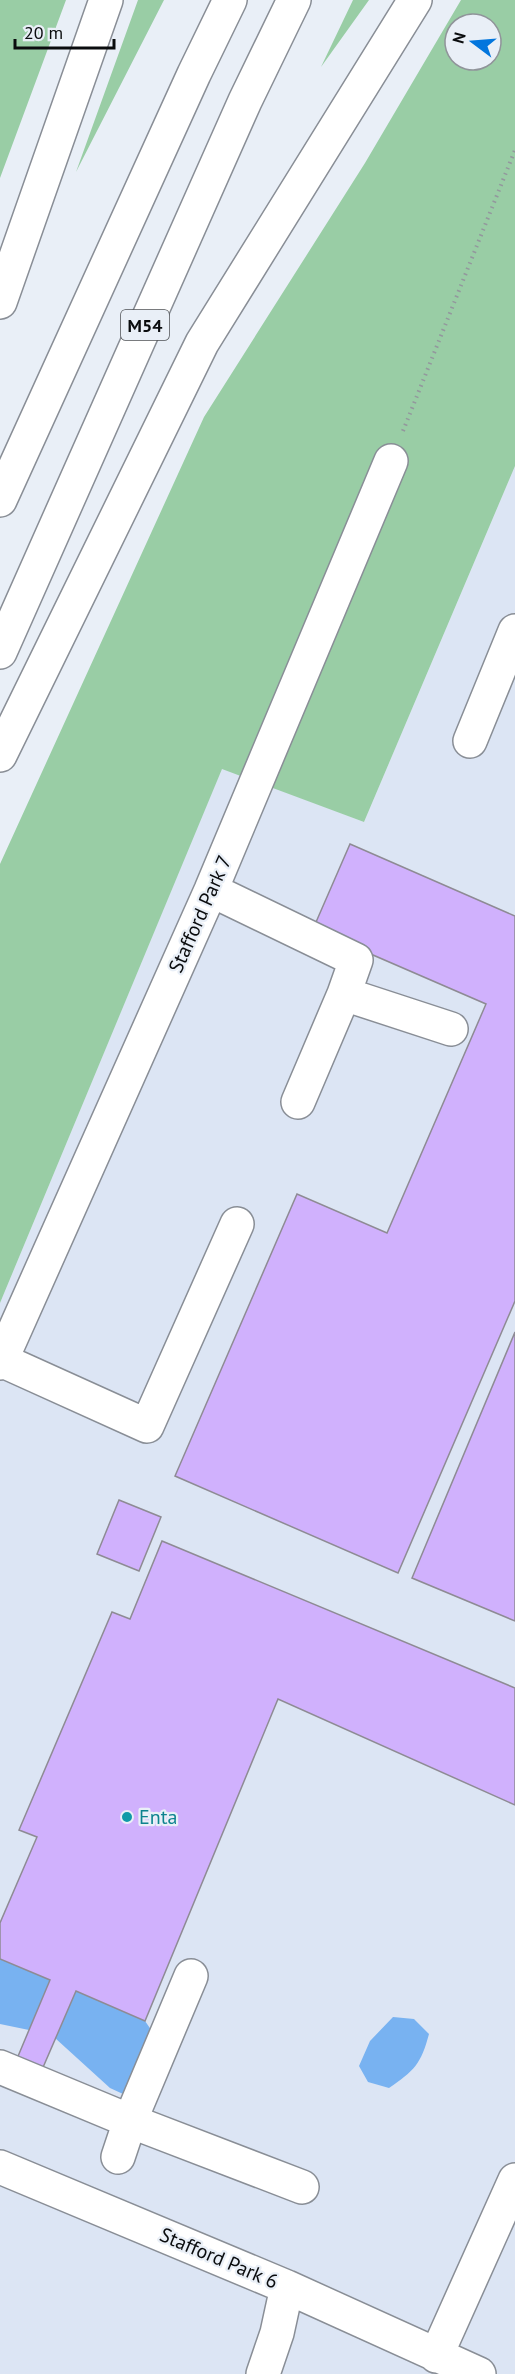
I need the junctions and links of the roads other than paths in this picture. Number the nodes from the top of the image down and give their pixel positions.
1 (106, 0) edge
2 (231, 0) edge
3 (294, 0) edge
4 (415, 0) edge
5 (0, 302) edge
6 (391, 460) road end
7 (0, 500) edge
8 (515, 631) edge
9 (0, 652) edge
10 (470, 741) dead end
11 (0, 755) edge
12 (211, 890) junction
13 (345, 994) junction
14 (451, 1029) dead end
15 (298, 1102) dead end
16 (237, 1224) dead end
17 (1, 1362) edge
18 (191, 1976) dead end
19 (0, 2067) edge
20 (130, 2121) junction
21 (118, 2157) dead end
22 (0, 2167) edge
23 (515, 2180) edge
24 (302, 2187) dead end
25 (286, 2287) junction
26 (436, 2356) junction
27 (263, 2374) edge
28 (479, 2374) edge

1 - 5 main road
2 - 7 main road
3 - 9 main road, M54
4 - 11 main road
6 - 12 main road, Stafford Park 7
8 - 10 main road
12 - 13 main road
12 - 17 main road, Stafford Park 7
13 - 14 main road
13 - 15 main road
16 - 17 main road
18 - 20 main road
19 - 20 main road
20 - 21 main road
20 - 24 main road
22 - 25 main road, Stafford Park 6
23 - 26 main road
25 - 26 main road, Stafford Park 6
25 - 27 main road
26 - 28 main road, Stafford Park 6

